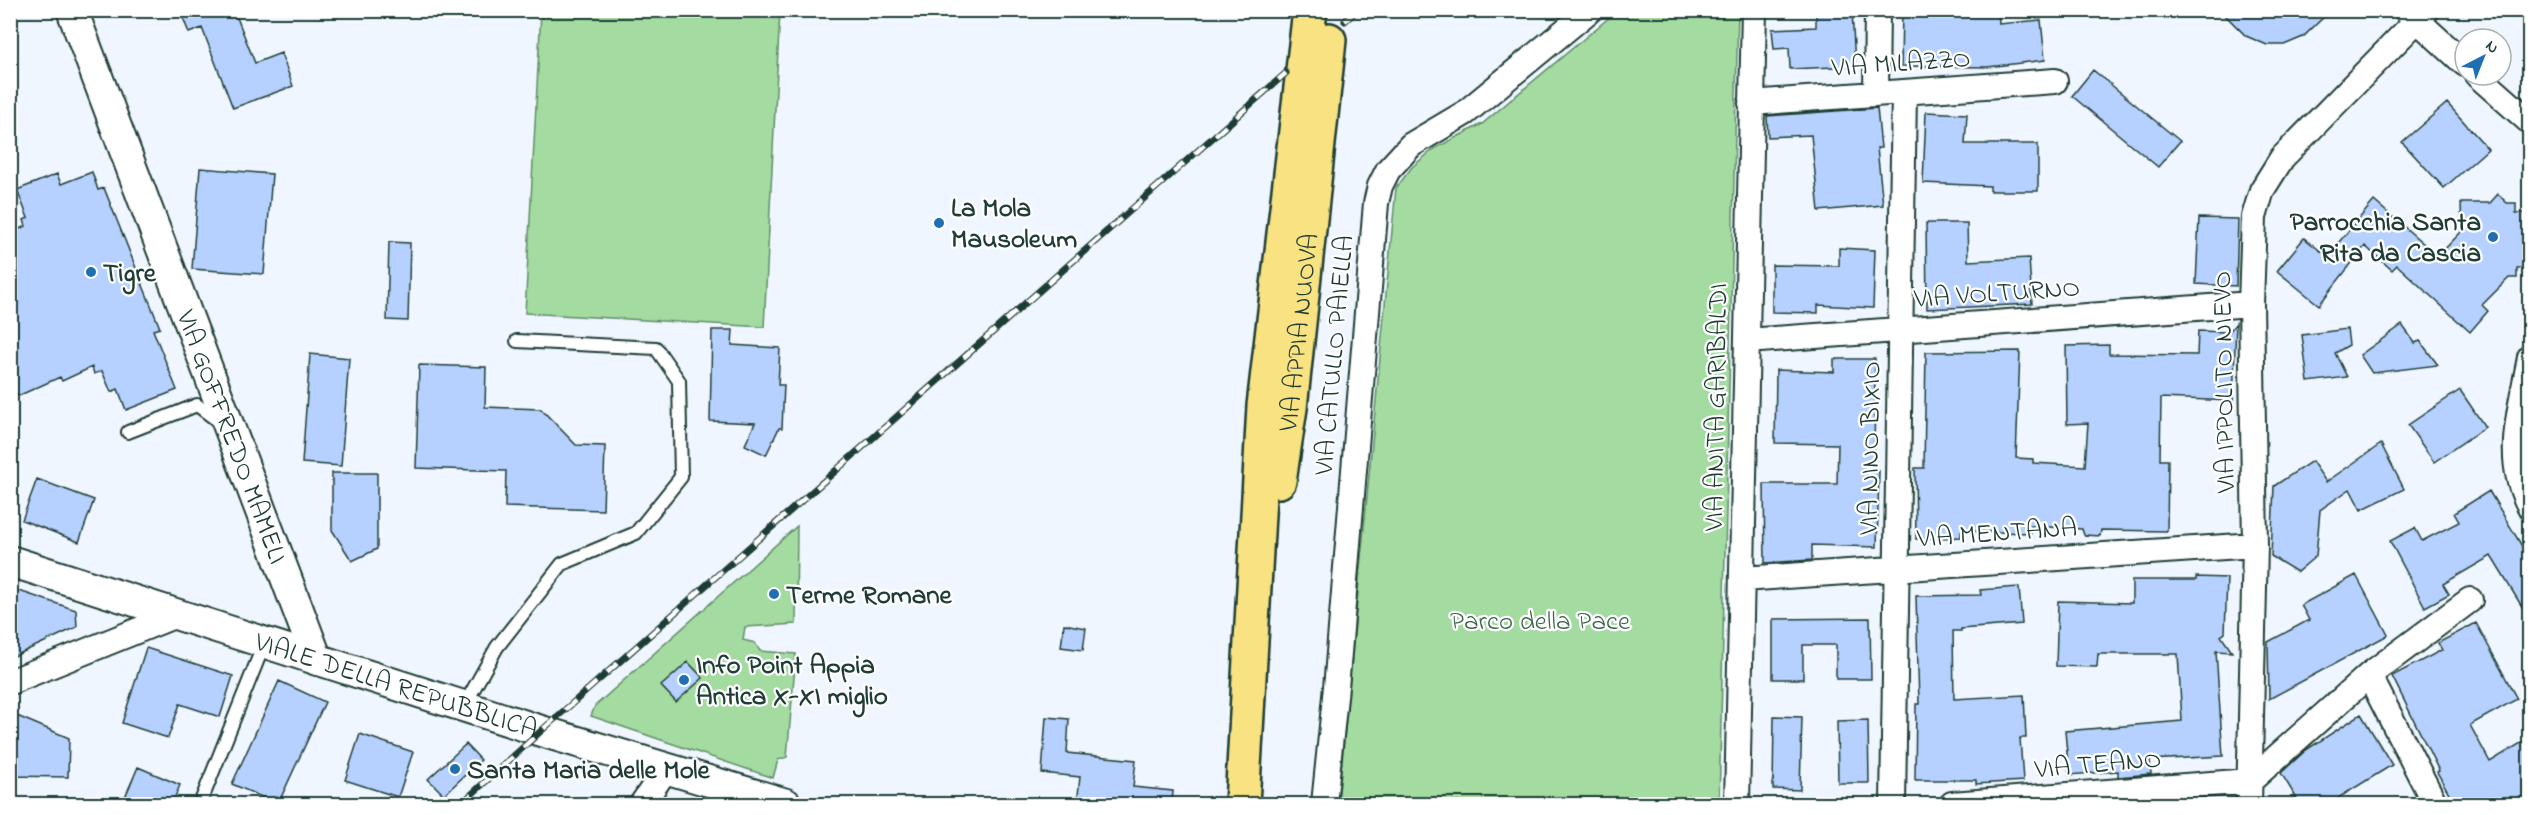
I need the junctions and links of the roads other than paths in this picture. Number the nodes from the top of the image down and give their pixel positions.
1 (72, 10) edge
2 (1310, 10) edge
3 (1332, 10) edge
4 (1590, 10) edge
5 (1754, 10) edge
6 (1877, 10) edge
7 (2417, 14) edge
8 (2453, 52) edge
9 (2055, 81) dead end
10 (2490, 87) edge
11 (1904, 92) junction
12 (1876, 94) junction
13 (1751, 103) junction
14 (2529, 122) edge
15 (2251, 304) junction
16 (1901, 330) junction
17 (517, 341) dead end
18 (1747, 341) junction
19 (2529, 357) edge
20 (232, 431) junction
21 (128, 432) dead end
22 (2529, 507) edge
23 (2255, 545) junction
24 (10, 561) edge
25 (1897, 569) junction
26 (1742, 579) junction
27 (2470, 600) dead end
28 (176, 615) junction
29 (264, 644) junction
30 (1251, 651) junction
31 (317, 660) junction
32 (2369, 675) junction
33 (10, 682) edge
34 (464, 706) junction
35 (666, 769) junction
36 (2250, 781) junction
37 (200, 804) edge
38 (642, 804) edge
39 (786, 804) edge
40 (1242, 804) edge
41 (1324, 804) edge
42 (1737, 804) edge
43 (1893, 804) edge
44 (1952, 804) edge
45 (2249, 804) edge
46 (2435, 804) edge

1 - 20 street, VIA GOFFREDO MAMELI
2 - 30 main road, VIA APPIA NUOVA
3 - 30 main road, VIA APPIA NUOVA
4 - 41 street, VIA CATULLO PAIELLA
5 - 13 street, VIA ANITA GARIBALDI
6 - 12 street
7 - 8 street
7 - 15 street, VIA IPPOLITO NIEVO
9 - 11 street, VIA MILAZZO
10 - 14 street
11 - 12 street, VIA MILAZZO
11 - 16 street, VIA NINO BIXIO
12 - 13 street, VIA MILAZZO
13 - 18 street, VIA ANITA GARIBALDI
15 - 16 street, VIA VOLTURNO
15 - 23 street, VIA IPPOLITO NIEVO
16 - 18 street, VIA VOLTURNO
16 - 25 street, VIA NINO BIXIO
17 - 34 lane
18 - 26 street, VIA ANITA GARIBALDI
19 - 22 street
20 - 21 lane
20 - 31 street, VIA GOFFREDO MAMELI
23 - 25 street, VIA MENTANA
23 - 36 street, VIA IPPOLITO NIEVO
24 - 28 street, VIALE DELLA REPUBBLICA
25 - 26 street, VIA MENTANA
25 - 43 street, VIA NINO BIXIO
26 - 42 street, VIA ANITA GARIBALDI
27 - 32 street
28 - 29 street, VIALE DELLA REPUBBLICA
28 - 33 street
29 - 31 street, VIALE DELLA REPUBBLICA
29 - 37 lane
30 - 40 main road, VIA APPIA NUOVA
31 - 34 street, VIALE DELLA REPUBBLICA
32 - 36 street
32 - 46 street
34 - 35 street, VIALE DELLA REPUBBLICA
35 - 38 street
35 - 39 street, VIALE DELLA REPUBBLICA
36 - 44 street, VIA TEANO
36 - 45 street, VIA IPPOLITO NIEVO

